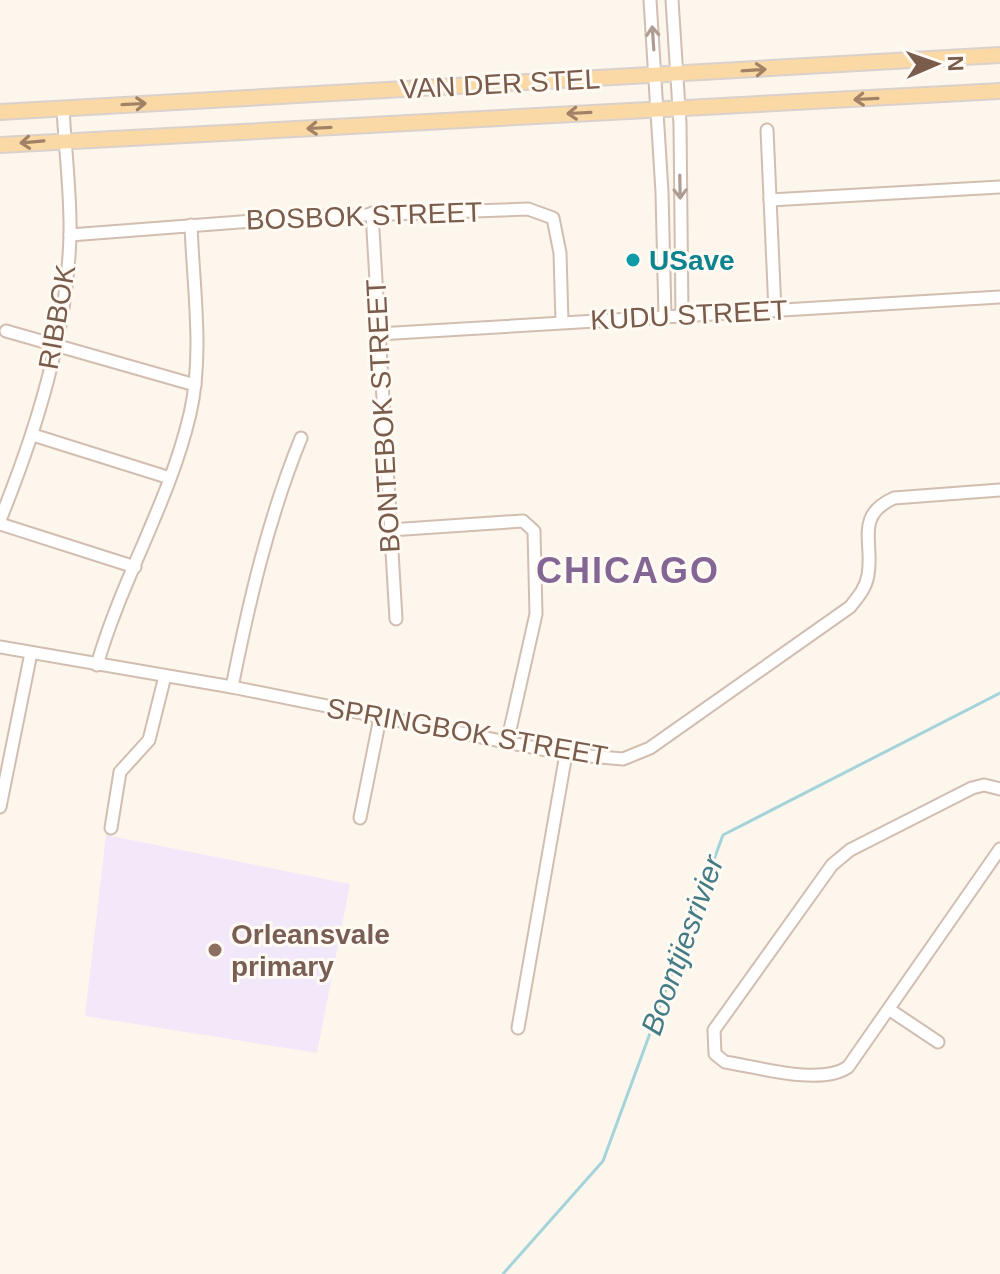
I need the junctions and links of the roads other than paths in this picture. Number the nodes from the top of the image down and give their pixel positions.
1 (650, 0) edge
2 (672, 0) edge
3 (1000, 55) edge
4 (676, 75) junction
5 (656, 76) junction
6 (1000, 91) edge
7 (63, 108) junction
8 (678, 109) junction
9 (657, 110) junction
10 (0, 112) edge
11 (767, 130) dead end
12 (65, 139) junction
13 (0, 145) edge
14 (1000, 187) edge
15 (770, 200) junction
16 (372, 213) junction
17 (191, 225) junction
18 (70, 235) junction
19 (1000, 297) edge
20 (775, 311) junction
21 (665, 317) junction
22 (682, 317) junction
23 (562, 322) junction
24 (6, 331) dead end
25 (378, 334) junction
26 (55, 343) junction
27 (195, 385) junction
28 (33, 435) junction
29 (301, 438) dead end
30 (170, 478) junction
31 (1000, 490) edge
32 (0, 522) edge
33 (390, 530) junction
34 (135, 567) junction
35 (396, 619) dead end
36 (0, 647) edge
37 (31, 653) junction
38 (97, 665) junction
39 (165, 676) junction
40 (232, 687) junction
41 (380, 718) junction
42 (507, 743) junction
43 (566, 754) junction
44 (1000, 789) edge
45 (0, 807) edge
46 (360, 818) dead end
47 (111, 828) dead end
48 (1000, 849) edge
49 (890, 1010) junction
50 (518, 1028) dead end
51 (938, 1042) dead end

5 -> 1 street
2 - 4 street
4 -> 3 main road, VAN DER STEL
4 - 5 main road, VAN DER STEL
4 - 8 street
7 -> 5 main road, VAN DER STEL
5 - 9 street
6 -> 8 main road, VAN DER STEL
7 - 10 main road, VAN DER STEL
7 - 12 street, RIBBOK
8 - 9 main road, VAN DER STEL
8 -> 22 street
9 -> 12 main road, VAN DER STEL
9 - 21 street
11 - 15 street
12 -> 13 main road, VAN DER STEL
12 - 18 street, RIBBOK
14 - 15 street
15 - 20 street
16 - 17 street, BOSBOK STREET
16 - 23 street, BOSBOK STREET
16 - 25 street, BONTEBOK STREET
17 - 18 street, BOSBOK STREET
17 - 27 street
18 - 26 street, RIBBOK
19 - 20 street, KUDU STREET
20 - 22 street, KUDU STREET
21 - 22 street, KUDU STREET
21 - 23 street, KUDU STREET
23 - 25 street, KUDU STREET
24 - 26 street
25 - 33 street, BONTEBOK STREET
26 - 27 street
26 - 28 street, RIBBOK
27 - 30 street
28 - 30 street
28 - 32 street, RIBBOK
29 - 40 street
30 - 34 street
31 - 43 street, SPRINGBOK STREET
32 - 34 street
33 - 35 street, BONTEBOK STREET
33 - 42 street
34 - 38 street
36 - 37 street, SPRINGBOK STREET
37 - 38 street, SPRINGBOK STREET
37 - 45 street
38 - 39 street, SPRINGBOK STREET
39 - 40 street, SPRINGBOK STREET
39 - 47 street
40 - 41 street, SPRINGBOK STREET
41 - 42 street, SPRINGBOK STREET
41 - 46 street
42 - 43 street, SPRINGBOK STREET
43 - 50 street
44 - 49 street
48 - 49 street
49 - 51 street

